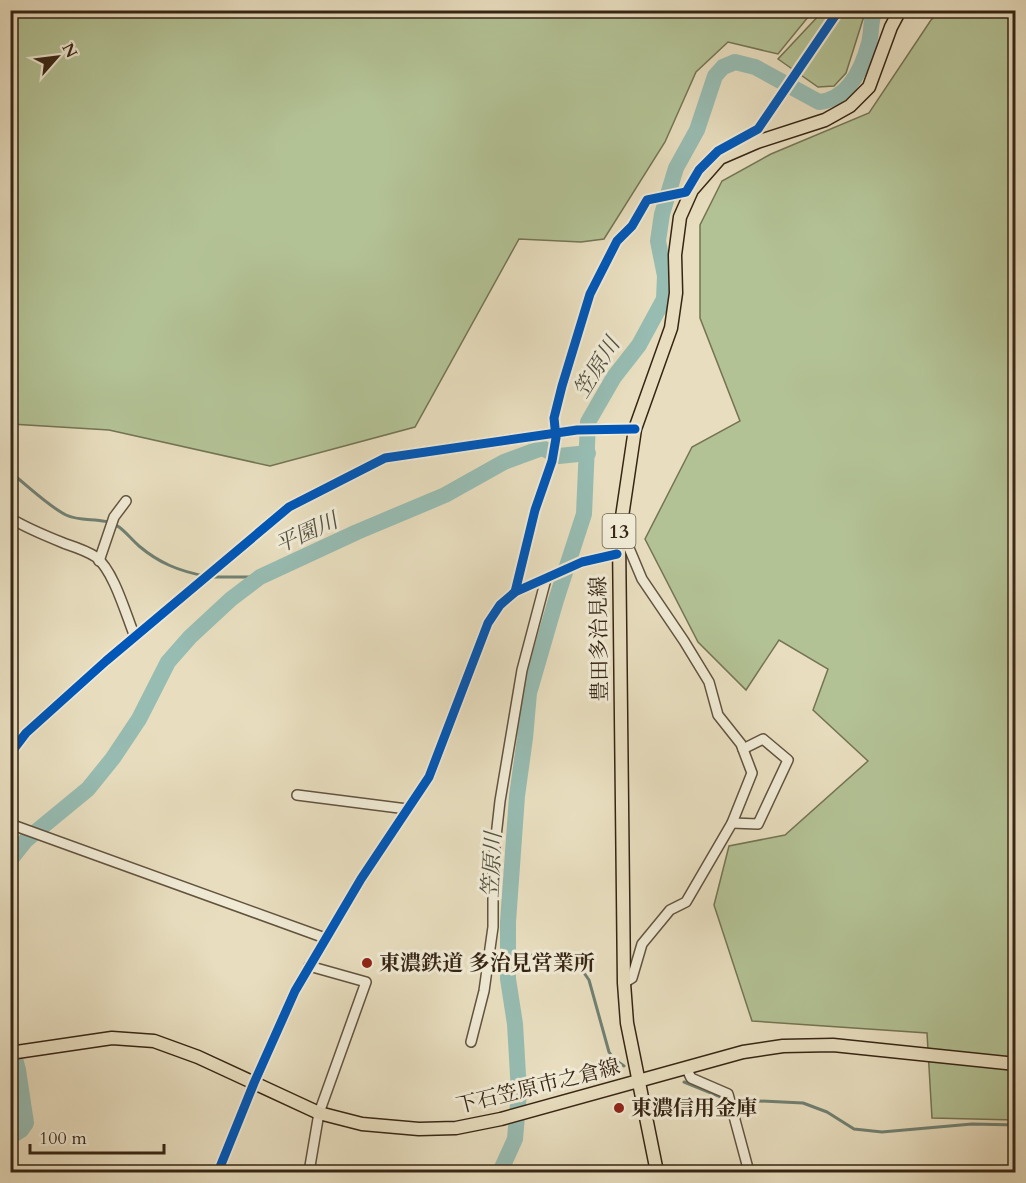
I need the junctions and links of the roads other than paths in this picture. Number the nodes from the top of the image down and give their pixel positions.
1 (900, 10) edge
2 (635, 429) junction
3 (126, 501) dead end
4 (10, 518) edge
5 (618, 537) junction
6 (617, 554) junction
7 (99, 561) junction
8 (546, 579) junction
9 (135, 637) junction
10 (743, 749) junction
11 (10, 754) edge
12 (297, 795) dead end
13 (407, 809) junction
14 (732, 823) junction
15 (10, 824) edge
16 (325, 938) junction
17 (309, 966) junction
18 (624, 983) junction
19 (471, 1042) dead end
20 (17, 1052) edge
21 (1016, 1064) edge
22 (686, 1067) junction
23 (639, 1080) junction
24 (254, 1083) junction
25 (319, 1113) junction
26 (220, 1171) edge
27 (309, 1173) edge
28 (657, 1173) edge
29 (749, 1173) edge

1 - 2 main road, 豊田多治見線 / 13
2 - 5 main road, 豊田多治見線 / 13
2 - 9 street
3 - 7 street
4 - 7 street
5 - 6 main road, 豊田多治見線 / 13
5 - 10 street
6 - 8 street
6 - 18 main road, 豊田多治見線 / 13
7 - 9 street
8 - 13 street
8 - 19 street
9 - 11 street
10 - 14 street
10 - 14 street
12 - 13 street
13 - 16 street
14 - 18 street
15 - 16 street
16 - 17 street
17 - 24 street
17 - 25 street
18 - 23 main road, 豊田多治見線 / 13
20 - 24 main road, 下石笠原市之倉線
21 - 22 main road, 下石笠原市之倉線
22 - 23 main road, 下石笠原市之倉線
22 - 29 street
23 - 25 main road, 下石笠原市之倉線
23 - 28 main road, 豊田多治見線 / 13
24 - 25 main road, 下石笠原市之倉線
24 - 26 street
25 - 27 street

